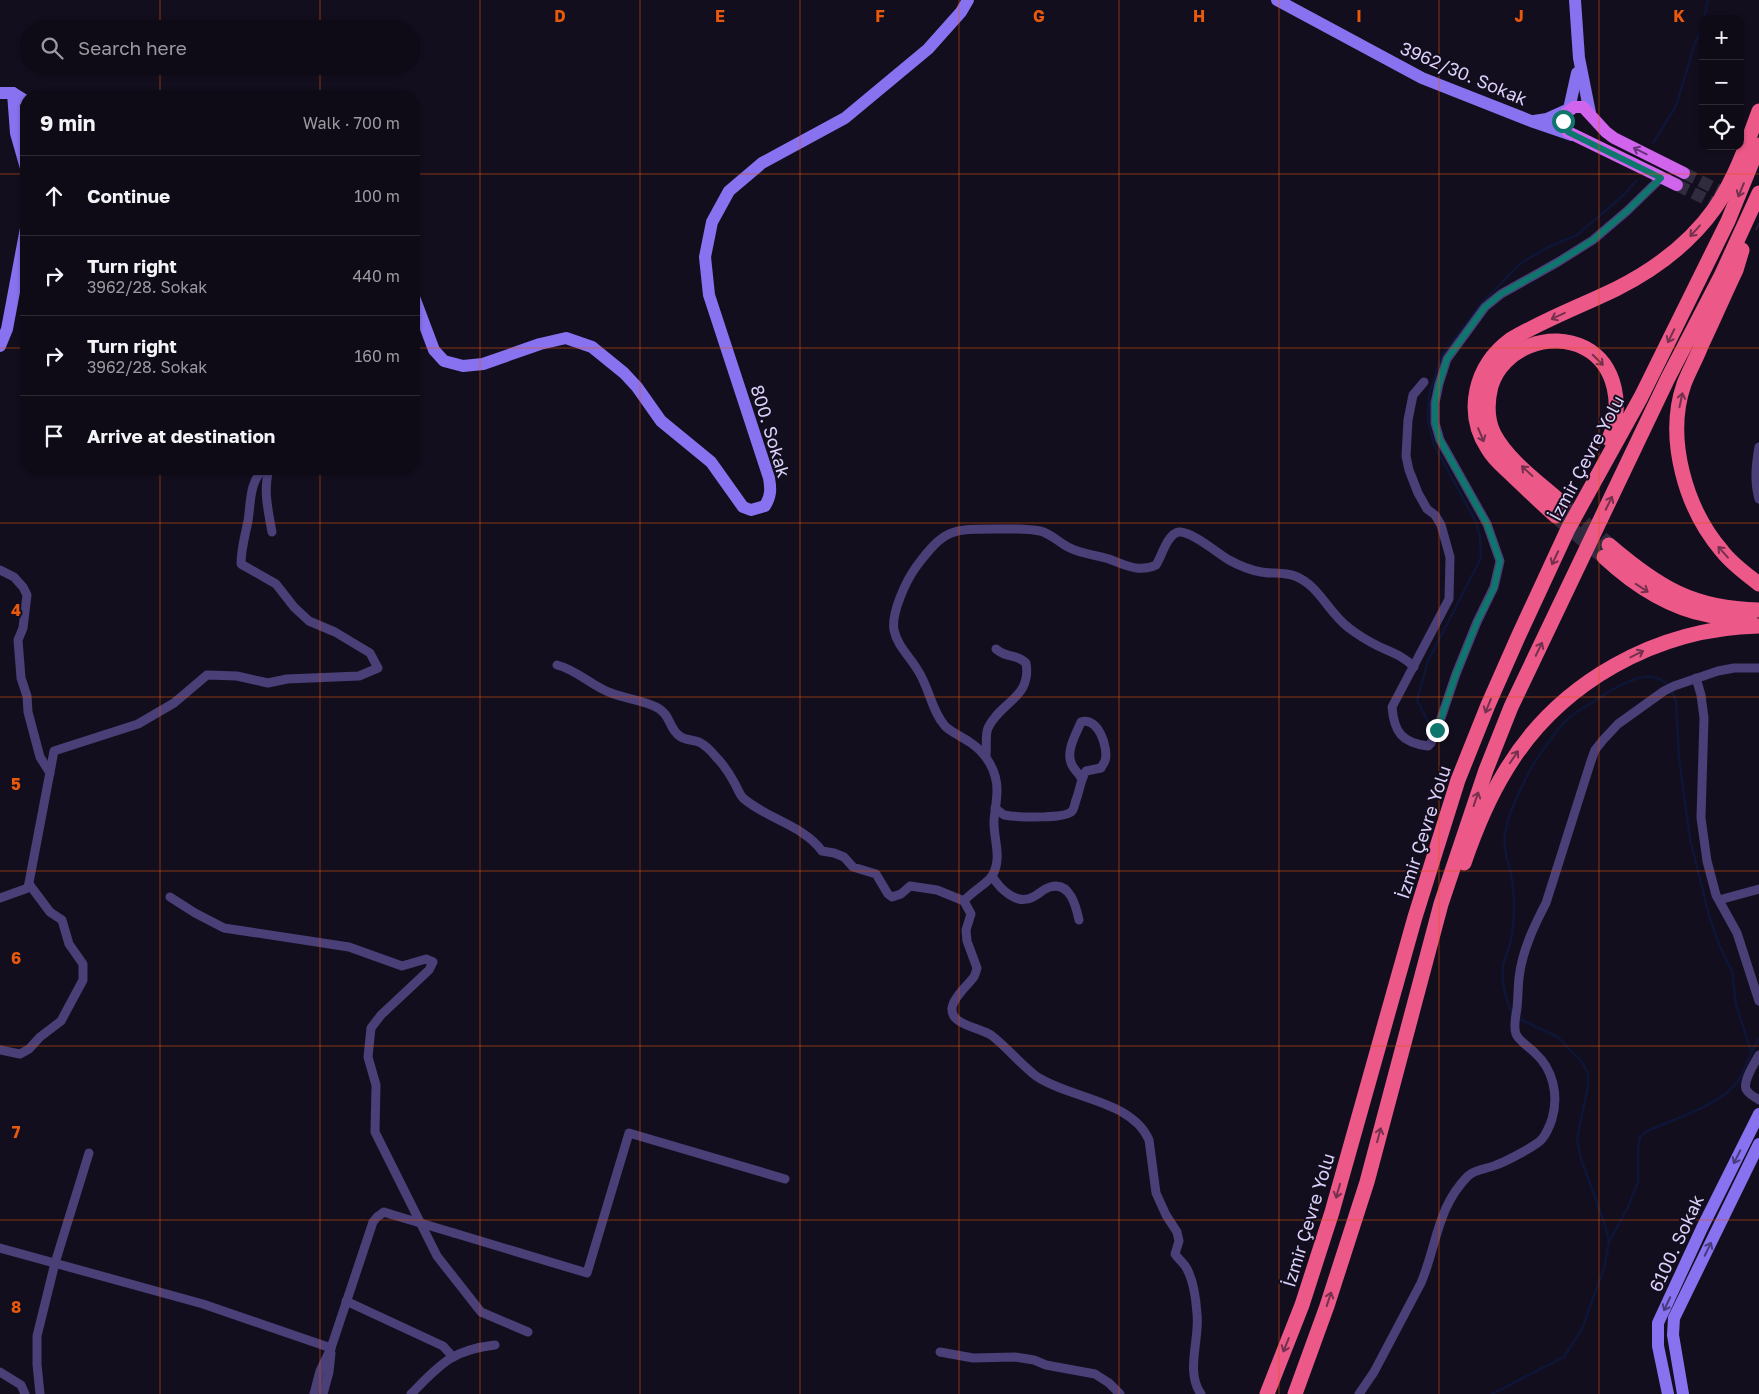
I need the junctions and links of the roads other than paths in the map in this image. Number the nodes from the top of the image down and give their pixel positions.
1 (968, 0) edge
2 (1277, 0) edge
3 (1574, 0) edge
4 (1579, 58) junction
5 (0, 87) edge
6 (6, 93) edge
7 (20, 99) edge
8 (1569, 109) junction
9 (1759, 112) edge
10 (1590, 113) junction
11 (1532, 121) junction
12 (16, 132) junction
13 (1572, 134) junction
14 (20, 136) edge
15 (1759, 145) edge
16 (20, 146) edge
17 (1684, 173) tunnel mouth
18 (1661, 178) junction
19 (1677, 185) tunnel mouth
20 (1759, 194) edge
21 (20, 260) edge
22 (420, 313) edge
23 (0, 346) edge
24 (1424, 382) dead end
25 (1759, 447) edge
26 (258, 475) edge
27 (267, 475) edge
28 (1759, 499) edge
29 (1568, 529) junction
30 (272, 532) dead end
31 (0, 570) edge
32 (1759, 584) edge
33 (1759, 610) edge
34 (1759, 621) edge
35 (1759, 626) edge
36 (996, 649) dead end
37 (557, 665) dead end
38 (1414, 667) junction
39 (1759, 668) edge
40 (1696, 678) junction
41 (986, 755) junction
42 (50, 772) junction
43 (1081, 778) junction
44 (995, 808) junction
45 (992, 876) junction
46 (29, 884) junction
47 (1759, 889) edge
48 (170, 897) dead end
49 (0, 898) edge
50 (1719, 900) junction
51 (964, 901) junction
52 (1079, 920) dead end
53 (1759, 1001) edge
54 (1407, 1030) junction
55 (0, 1050) edge
56 (1759, 1055) edge
57 (1759, 1100) edge
58 (1759, 1114) edge
59 (1759, 1144) edge
60 (89, 1153) dead end
61 (785, 1178) dead end
62 (0, 1248) edge
63 (55, 1263) junction
64 (346, 1301) junction
65 (528, 1332) dead end
66 (495, 1345) dead end
67 (331, 1348) junction
68 (940, 1352) dead end
69 (453, 1357) junction
70 (0, 1372) edge
71 (1268, 1391) edge
72 (25, 1394) edge
73 (40, 1394) edge
74 (314, 1394) edge
75 (323, 1394) edge
76 (411, 1394) edge
77 (1120, 1394) edge
78 (1201, 1394) edge
79 (1295, 1394) edge
80 (1358, 1394) edge
81 (1668, 1394) edge
82 (1683, 1394) edge

1 - 22 main road, 800. Sokak
2 - 11 main road, 3962/30. Sokak
3 - 4 main road
4 - 8 main road
4 - 10 main road
5 - 6 street
6 - 7 main road
6 - 12 main road
8 - 10 main road
8 - 11 main road
8 - 13 main road
9 -> 29 highway
10 - 13 main road
17 -> 10 main road
11 - 13 main road, 3962/30. Sokak
12 - 14 street
12 - 16 main road
13 - 18 main road
15 -> 29 highway, İzmir Çevre Yolu
18 - 19 main road
18 - 38 street
32 -> 20 highway
54 -> 20 highway, İzmir Çevre Yolu
21 - 23 main road
24 - 38 street
25 - 28 street
26 - 42 street
27 - 30 street
29 -> 71 highway, İzmir Çevre Yolu
31 - 42 street
33 -> 34 highway
54 -> 35 highway
36 - 41 street
37 - 51 street
38 - 41 street
39 - 40 street
40 - 50 street
40 - 80 street
41 - 44 street
42 - 46 street
43 - 43 street
43 - 44 street
44 - 45 street
45 - 51 street
45 - 52 street
46 - 49 street
46 - 55 street
47 - 50 street
48 - 65 street
50 - 53 street
51 - 78 street
79 -> 54 highway, İzmir Çevre Yolu
56 - 57 street
58 -> 81 main road, 6100. Sokak
82 -> 59 main road, 6100. Sokak
60 - 63 street
61 - 64 street, bridge
62 - 63 street
63 - 67 street
63 - 73 street
64 - 67 street
64 - 69 street
66 - 69 street
67 - 74 street
67 - 75 street
68 - 77 street
69 - 76 street
70 - 72 street

